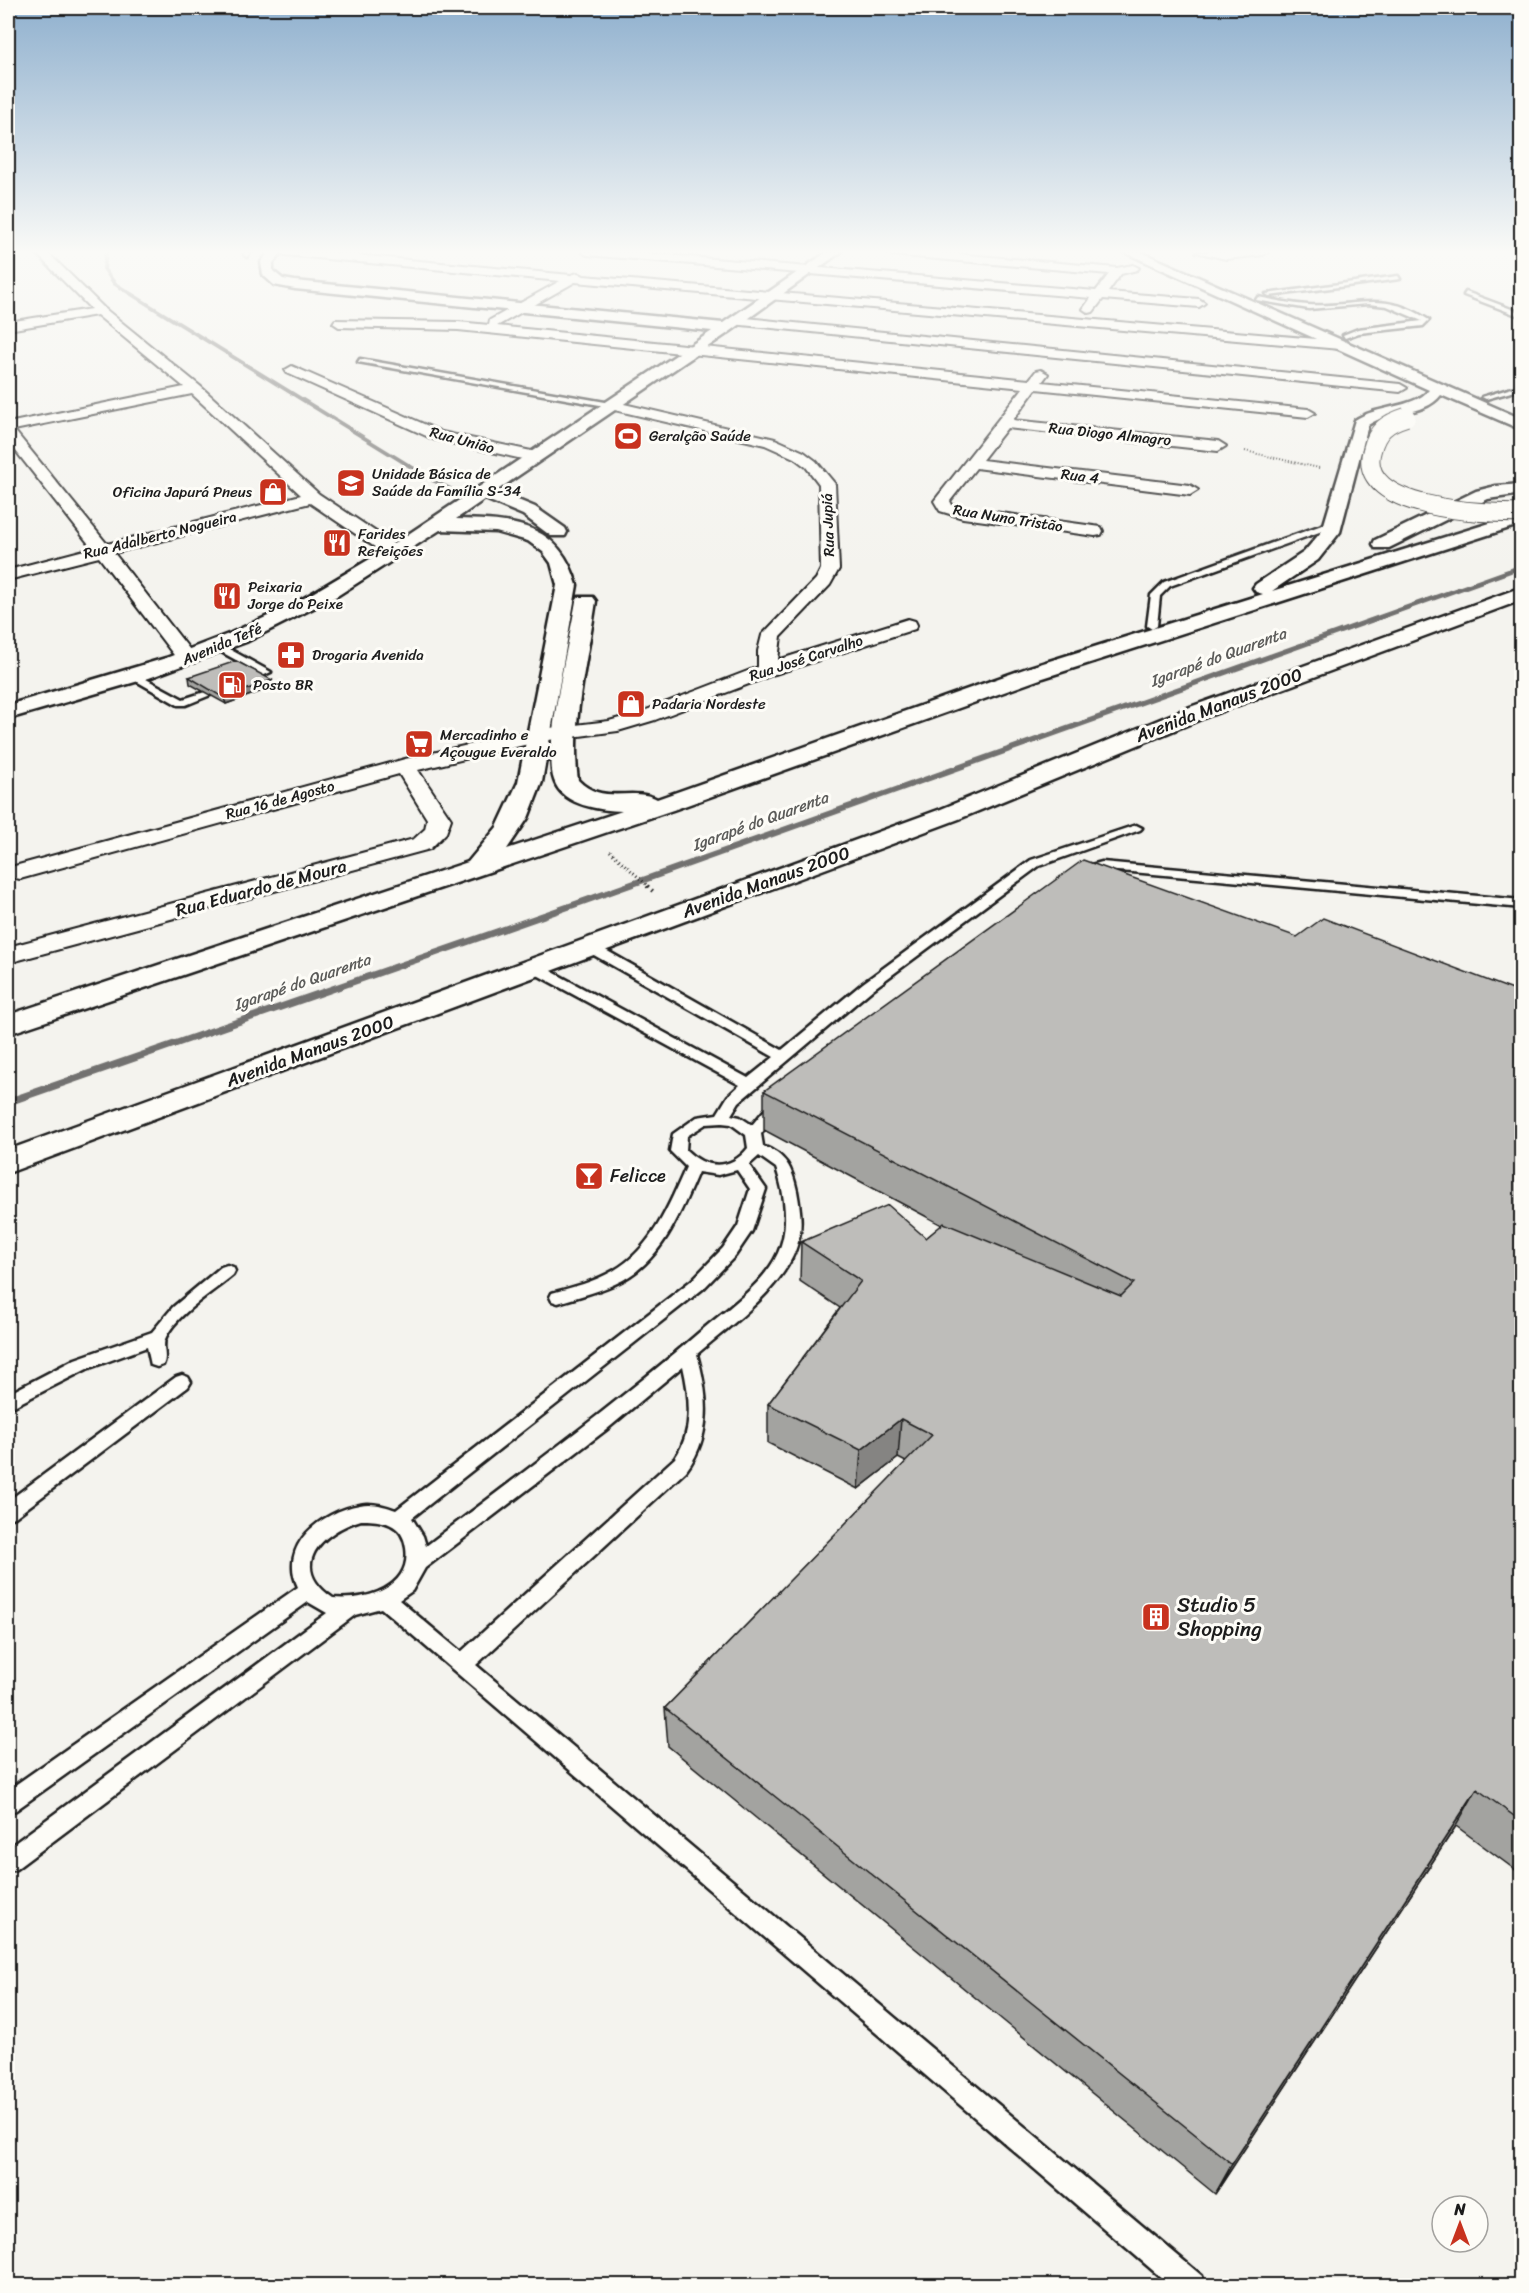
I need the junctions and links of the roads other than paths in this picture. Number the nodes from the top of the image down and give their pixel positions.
1 (158, 359) edge
2 (679, 359) edge
3 (769, 359) edge
4 (1050, 359) edge
5 (1122, 359) edge
6 (1382, 359) edge
7 (1390, 359) edge
8 (360, 361) dead end
9 (292, 370) dead end
10 (1033, 386) junction
11 (1440, 387) junction
12 (1521, 387) edge
13 (1400, 388) dead end
14 (195, 389) junction
15 (1486, 397) junction
16 (611, 405) junction
17 (1308, 413) dead end
18 (1521, 413) edge
19 (1428, 416) dead end
20 (1471, 420) dead end
21 (1003, 423) junction
22 (1521, 425) edge
23 (8, 427) edge
24 (8, 432) edge
25 (1521, 435) edge
26 (1218, 446) road end
27 (536, 457) junction
28 (970, 463) junction
29 (1190, 489) dead end
30 (1521, 489) edge
31 (483, 492) junction
32 (314, 497) junction
33 (1521, 513) edge
34 (1521, 518) edge
35 (434, 524) junction
36 (1333, 524) junction
37 (1095, 531) dead end
38 (102, 549) junction
39 (394, 552) junction
40 (8, 575) edge
41 (1259, 590) junction
42 (1521, 593) edge
43 (1521, 615) edge
44 (908, 625) dead end
45 (1152, 626) junction
46 (217, 646) junction
47 (187, 659) junction
48 (768, 670) junction
49 (1035, 673) junction
50 (135, 676) junction
51 (254, 676) edge
52 (208, 694) edge
53 (8, 712) edge
54 (1260, 712) dead end
55 (567, 732) junction
56 (1206, 732) dead end
57 (540, 735) junction
58 (405, 766) junction
59 (667, 804) junction
60 (950, 814) junction
61 (1136, 828) dead end
62 (478, 867) junction
63 (21, 872) dead end
64 (1074, 879) edge
65 (1521, 904) edge
66 (590, 947) junction
67 (8, 955) edge
68 (535, 968) junction
69 (8, 1025) edge
70 (783, 1056) junction
71 (749, 1084) junction
72 (786, 1096) edge
73 (722, 1118) junction
74 (754, 1141) junction
75 (8, 1162) edge
76 (741, 1164) junction
77 (694, 1165) junction
78 (227, 1271) dead end
79 (558, 1298) dead end
80 (158, 1336) junction
81 (688, 1353) junction
82 (157, 1360) dead end
83 (182, 1382) dead end
84 (8, 1402) edge
85 (8, 1511) edge
86 (399, 1518) junction
87 (417, 1563) junction
88 (308, 1591) junction
89 (385, 1600) junction
90 (348, 1609) junction
91 (462, 1665) junction
92 (8, 1803) edge
93 (8, 1861) edge
94 (1192, 2286) edge

1 - 14 street
2 - 16 main road, Avenida Tefé
3 - 10 street
4 - 10 street, Rua Nuno Tristão
5 - 13 street
6 - 11 main road
7 - 15 main road
8 - 16 lane
9 - 27 street, Rua União
10 - 17 street
10 - 21 street, Rua Nuno Tristão
11 - 22 main road
11 - 36 main road
12 - 15 lane
14 - 23 street
14 - 32 street
15 - 18 main road
16 - 27 main road, Avenida Tefé
16 - 48 street, Rua Jupiá
19 - 33 main road, bridge
20 - 25 main road
21 - 26 street, Rua Diogo Almagro
21 - 28 street, Rua Nuno Tristão
24 - 38 street
27 - 31 main road, Avenida Tefé
28 - 29 street, Rua 4
28 - 37 street, Rua Nuno Tristão
30 - 41 main road
31 - 35 main road, Avenida Tefé
31 - 55 main road
32 - 38 street, Rua Adalberto Nogueira
32 - 39 street
34 - 49 main road
35 - 39 main road, Avenida Tefé
35 - 57 main road
36 - 41 main road
36 - 45 lane
38 - 40 street, Rua Adalberto Nogueira
38 - 47 street
39 - 46 main road, Avenida Tefé
41 - 45 main road
42 - 60 main road, Avenida Manaus 2000
43 - 54 main road
44 - 48 street, Rua José Carvalho
45 - 49 main road
46 - 47 main road, Avenida Tefé
46 - 51 lane
47 - 50 main road, Avenida Tefé
48 - 55 street, Rua José Carvalho
49 - 59 main road
50 - 52 lane
50 - 53 main road, Avenida Tefé
55 - 57 street, Rua José Carvalho
55 - 59 main road
56 - 60 main road
57 - 58 street, Rua 16 de Agosto
57 - 62 main road
58 - 63 street, Rua 16 de Agosto
58 - 67 street, Rua Eduardo de Moura
59 - 62 main road
60 - 66 main road, Avenida Manaus 2000
61 - 70 lane
62 - 69 main road
64 - 65 lane
66 - 68 main road, Avenida Manaus 2000
66 - 70 lane
68 - 71 lane
68 - 75 main road, Avenida Manaus 2000
70 - 71 lane
71 - 73 lane
72 - 74 lane
73 - 74 lane
73 - 77 lane
74 - 76 lane
74 - 81 lane
76 - 77 lane
76 - 86 lane
77 - 79 lane
78 - 80 lane
80 - 82 lane
80 - 84 lane
81 - 87 lane
81 - 91 lane
83 - 85 lane
86 - 87 lane
86 - 88 lane
87 - 89 lane
88 - 90 lane
88 - 92 lane
89 - 90 lane
89 - 91 lane
90 - 93 lane
91 - 94 lane

